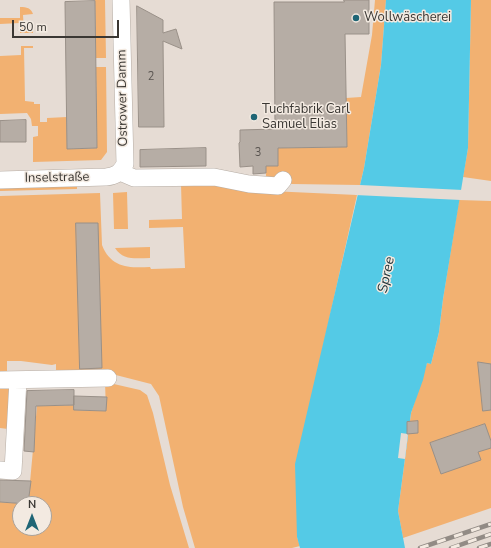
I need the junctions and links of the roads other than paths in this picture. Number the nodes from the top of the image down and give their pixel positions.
1 (121, 0) edge
2 (118, 174) junction
3 (0, 180) edge
4 (283, 180) dead end
5 (108, 378) dead end
6 (0, 380) edge
7 (18, 380) junction
8 (0, 470) edge

1 - 2 street, Ostrower Damm
2 - 3 street, Inselstraße
2 - 4 street
5 - 7 street
6 - 7 street
7 - 8 street

